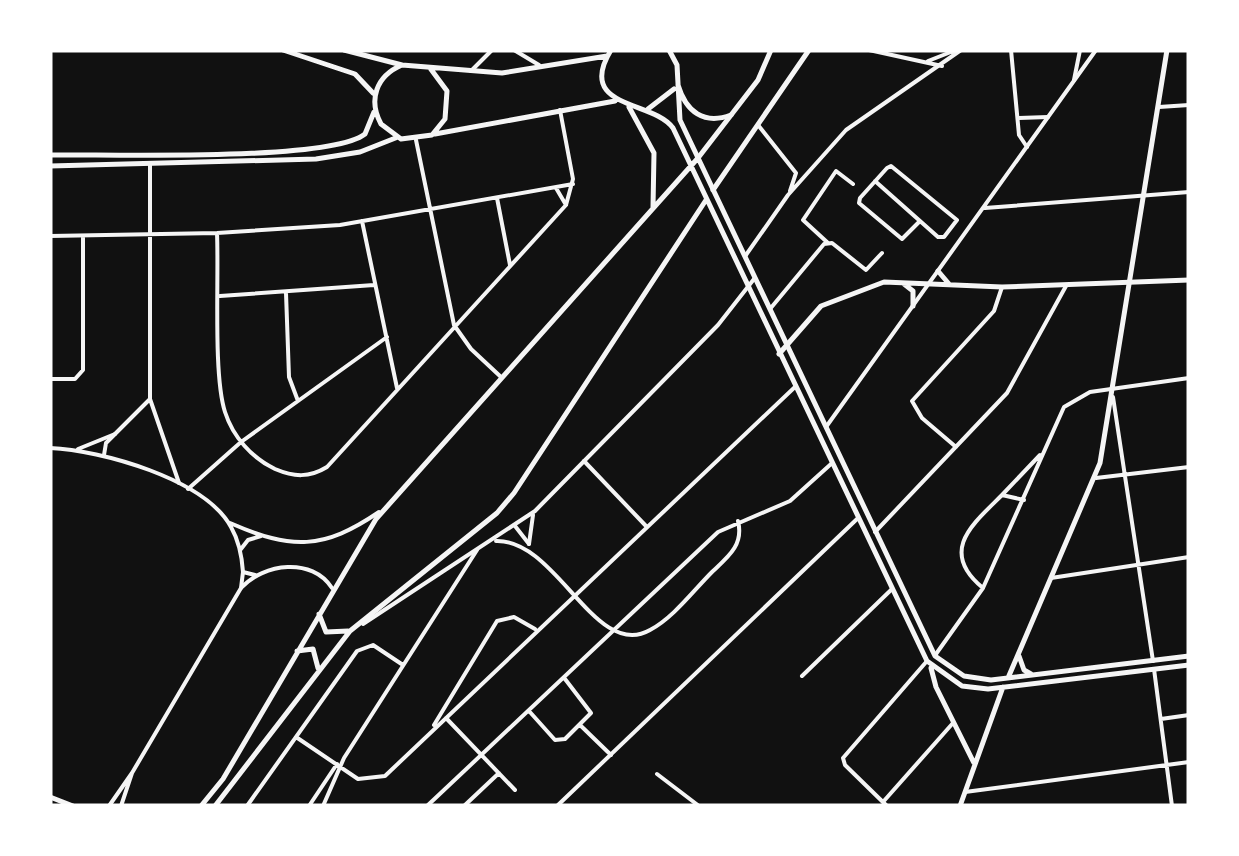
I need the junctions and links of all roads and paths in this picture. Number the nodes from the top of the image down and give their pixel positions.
1 (282, 50) edge
2 (344, 50) edge
3 (492, 50) edge
4 (514, 50) edge
5 (669, 50) edge
6 (771, 50) edge
7 (869, 50) edge
8 (911, 50) edge
9 (958, 50) edge
10 (1010, 50) edge
11 (1080, 50) edge
12 (1096, 50) edge
13 (1167, 50) edge
14 (808, 51) edge
15 (609, 53) edge
16 (910, 58) junction
17 (923, 61) junction
18 (402, 65) junction
19 (942, 66) junction
20 (430, 68) junction
21 (543, 68) junction
22 (471, 70) junction
23 (1074, 80) junction
24 (676, 84) junction
25 (375, 96) junction
26 (616, 102) junction
27 (1189, 104) edge
28 (629, 107) junction
29 (1159, 107) junction
30 (648, 109) junction
31 (375, 110) junction
32 (560, 110) junction
33 (731, 115) junction
34 (1048, 117) junction
35 (1019, 118) junction
36 (758, 125) junction
37 (432, 135) junction
38 (398, 137) junction
39 (416, 140) junction
40 (1028, 147) junction
41 (50, 155) edge
42 (698, 158) junction
43 (150, 164) junction
44 (692, 165) junction
45 (50, 166) edge
46 (875, 181) junction
47 (573, 184) junction
48 (854, 184) dead end
49 (554, 187) junction
50 (713, 190) junction
51 (1189, 192) edge
52 (788, 195) junction
53 (1144, 195) junction
54 (497, 198) junction
55 (707, 198) junction
56 (566, 205) junction
57 (653, 208) junction
58 (985, 208) junction
59 (429, 209) junction
60 (362, 221) junction
61 (920, 221) junction
62 (949, 230) junction
63 (152, 234) junction
64 (217, 234) junction
65 (50, 236) edge
66 (83, 236) junction
67 (961, 240) junction
68 (826, 244) junction
69 (882, 253) dead end
70 (744, 256) junction
71 (510, 265) junction
72 (938, 271) junction
73 (755, 278) junction
74 (1189, 280) edge
75 (901, 283) junction
76 (928, 284) junction
77 (376, 285) junction
78 (951, 285) junction
79 (1130, 285) junction
80 (1066, 286) junction
81 (748, 287) junction
82 (1002, 287) junction
83 (286, 292) junction
84 (220, 296) junction
85 (913, 306) junction
86 (770, 309) junction
87 (454, 325) junction
88 (386, 337) junction
89 (787, 346) junction
90 (779, 354) junction
91 (501, 376) junction
92 (1189, 378) edge
93 (50, 379) edge
94 (796, 385) junction
95 (397, 388) junction
96 (1114, 388) junction
97 (1113, 397) junction
98 (150, 399) junction
99 (298, 401) junction
100 (813, 422) junction
101 (826, 427) junction
102 (115, 434) junction
103 (241, 442) junction
104 (956, 446) junction
105 (50, 448) edge
106 (78, 449) junction
107 (1043, 452) junction
108 (104, 456) junction
109 (584, 461) junction
110 (831, 464) junction
111 (1189, 467) edge
112 (1125, 476) junction
113 (1096, 478) junction
114 (179, 483) junction
115 (188, 488) junction
116 (1002, 495) junction
117 (1024, 500) junction
118 (384, 509) junction
119 (535, 511) junction
120 (857, 519) junction
121 (738, 521) junction
122 (228, 522) junction
123 (516, 526) junction
124 (646, 526) junction
125 (875, 532) junction
126 (260, 536) junction
127 (496, 541) junction
128 (528, 544) junction
129 (240, 550) junction
130 (477, 550) junction
131 (534, 552) junction
132 (1189, 557) edge
133 (1137, 564) junction
134 (243, 572) junction
135 (255, 575) junction
136 (1052, 578) junction
137 (241, 588) junction
138 (332, 588) junction
139 (983, 588) junction
140 (892, 589) junction
141 (574, 594) junction
142 (319, 611) junction
143 (535, 629) junction
144 (350, 631) junction
145 (612, 633) junction
146 (1021, 646) junction
147 (297, 652) junction
148 (935, 656) junction
149 (1189, 656) edge
150 (929, 664) junction
151 (1153, 665) junction
152 (1189, 665) edge
153 (403, 666) junction
154 (318, 671) junction
155 (802, 676) dead end
156 (1039, 676) junction
157 (564, 678) junction
158 (1008, 679) junction
159 (1003, 688) junction
160 (452, 692) junction
161 (463, 700) junction
162 (529, 711) junction
163 (443, 714) junction
164 (1189, 715) edge
165 (1160, 719) junction
166 (954, 722) junction
167 (580, 726) junction
168 (296, 737) junction
169 (482, 754) junction
170 (611, 755) junction
171 (1189, 762) edge
172 (974, 764) junction
173 (1167, 765) junction
174 (338, 766) junction
175 (132, 773) junction
176 (499, 773) junction
177 (658, 774) dead end
178 (515, 790) dead end
179 (965, 792) junction
180 (50, 797) edge
181 (216, 804) edge
182 (885, 804) edge
183 (250, 805) edge
184 (74, 806) edge
185 (109, 806) edge
186 (121, 806) edge
187 (202, 806) edge
188 (309, 806) edge
189 (324, 806) edge
190 (427, 806) edge
191 (464, 806) edge
192 (556, 806) edge
193 (700, 806) edge
194 (960, 806) edge
195 (1172, 806) edge

1 - 25 main road
2 - 18 main road
3 - 22 street
4 - 21 street
5 - 24 main road
6 - 33 main road
7 - 16 street
8 - 16 street
9 - 17 street
9 - 19 street
10 - 35 street
11 - 23 street
12 - 23 street
13 - 29 main road
14 - 36 main road
15 - 21 main road
15 - 26 main road
16 - 17 street
17 - 19 street
18 - 20 main road
18 - 25 main road
19 - 52 street
20 - 22 main road
20 - 37 main road
21 - 22 main road
23 - 34 street
24 - 30 main road
24 - 33 main road
24 - 42 main road
25 - 31 main road
26 - 28 main road
26 - 32 main road
27 - 29 street
28 - 30 main road
28 - 57 main road
29 - 53 main road
30 - 44 main road
31 - 38 main road
31 - 41 main road
32 - 37 main road
32 - 47 street
33 - 42 main road
34 - 35 street
34 - 40 street
35 - 40 street
36 - 50 main road
36 - 52 street
37 - 39 main road
38 - 39 main road
38 - 43 main road
39 - 59 street
40 - 58 street
42 - 44 main road
42 - 50 main road
43 - 45 main road
43 - 63 street
44 - 55 main road
44 - 57 main road
46 - 61 street
46 - 61 street
46 - 62 street
47 - 49 street
47 - 56 street
48 - 68 street
49 - 54 street
49 - 56 street
50 - 55 main road
50 - 70 main road
51 - 53 street
52 - 70 street
53 - 58 street
53 - 79 main road
54 - 59 street
54 - 71 street
55 - 81 main road
55 - 144 main road
56 - 71 street
57 - 91 main road
58 - 67 street
59 - 60 street
59 - 87 street
60 - 64 street
60 - 77 street
61 - 62 street
62 - 67 street
63 - 64 street
63 - 66 street
63 - 98 street
64 - 84 street
65 - 66 street
66 - 93 street
67 - 72 street
68 - 69 street
68 - 86 street
70 - 73 main road
71 - 87 street
72 - 76 street
72 - 78 main road
73 - 81 street
73 - 86 main road
74 - 79 main road
75 - 76 main road
75 - 85 main road
75 - 89 main road
76 - 78 main road
76 - 85 street
77 - 83 street
77 - 88 street
78 - 82 main road
79 - 80 main road
79 - 96 main road
80 - 82 main road
80 - 104 street
81 - 90 main road
81 - 109 street
82 - 104 street
83 - 84 street
83 - 99 street
84 - 103 street
85 - 101 street
86 - 89 main road
87 - 91 street
87 - 95 street
88 - 95 street
88 - 99 street
89 - 90 main road
89 - 101 main road
90 - 94 main road
91 - 118 main road
92 - 96 street
94 - 100 main road
94 - 124 street
95 - 103 street
96 - 97 main road
96 - 107 street
97 - 112 street
97 - 113 main road
98 - 102 street
98 - 114 street
99 - 103 street
100 - 101 main road
100 - 110 main road
101 - 125 main road
102 - 106 street
102 - 108 street
103 - 115 street
104 - 125 street
105 - 106 street
106 - 108 street
107 - 116 street
107 - 117 street
108 - 114 street
109 - 119 street
109 - 124 street
110 - 120 main road
110 - 121 street
111 - 112 street
112 - 113 street
112 - 133 street
113 - 136 main road
114 - 115 street
115 - 122 street
116 - 117 street
116 - 139 street
117 - 139 street
118 - 126 street
118 - 138 main road
119 - 123 street
119 - 128 street
120 - 140 main road
120 - 170 street
121 - 145 street
121 - 145 street
122 - 126 street
122 - 129 street
123 - 127 street
123 - 128 street
124 - 141 street
125 - 148 main road
126 - 129 street
127 - 130 street
127 - 131 street
128 - 131 street
129 - 134 street
130 - 144 street
130 - 153 street
131 - 141 street
132 - 133 street
133 - 136 street
133 - 151 street
134 - 135 street
134 - 137 street
135 - 137 street
135 - 138 street
136 - 146 main road
137 - 175 street
138 - 142 main road
139 - 148 street
140 - 150 main road
140 - 155 street
141 - 143 street
141 - 145 street
142 - 144 main road
142 - 147 main road
143 - 160 street
143 - 161 street
144 - 154 main road
145 - 157 street
146 - 156 main road
146 - 158 main road
147 - 154 main road
147 - 187 main road
148 - 158 main road
149 - 151 main road
150 - 159 main road
150 - 166 main road
150 - 182 street
151 - 152 main road
151 - 156 main road
151 - 159 main road
151 - 165 street
153 - 168 street
153 - 174 street
154 - 181 main road
156 - 158 main road
157 - 162 street
157 - 167 street
158 - 159 main road
159 - 172 main road
160 - 161 street
160 - 163 street
161 - 163 street
162 - 167 street
162 - 169 street
163 - 169 street
163 - 174 street
164 - 165 street
165 - 173 street
166 - 172 main road
166 - 182 street
167 - 170 street
168 - 174 street
168 - 183 street
169 - 176 street
169 - 190 street
170 - 192 street
171 - 173 street
172 - 179 main road
173 - 179 street
173 - 195 street
174 - 188 street
174 - 189 street
175 - 185 street
175 - 186 street
176 - 178 street
176 - 191 street
177 - 193 street
179 - 194 main road
180 - 184 main road

